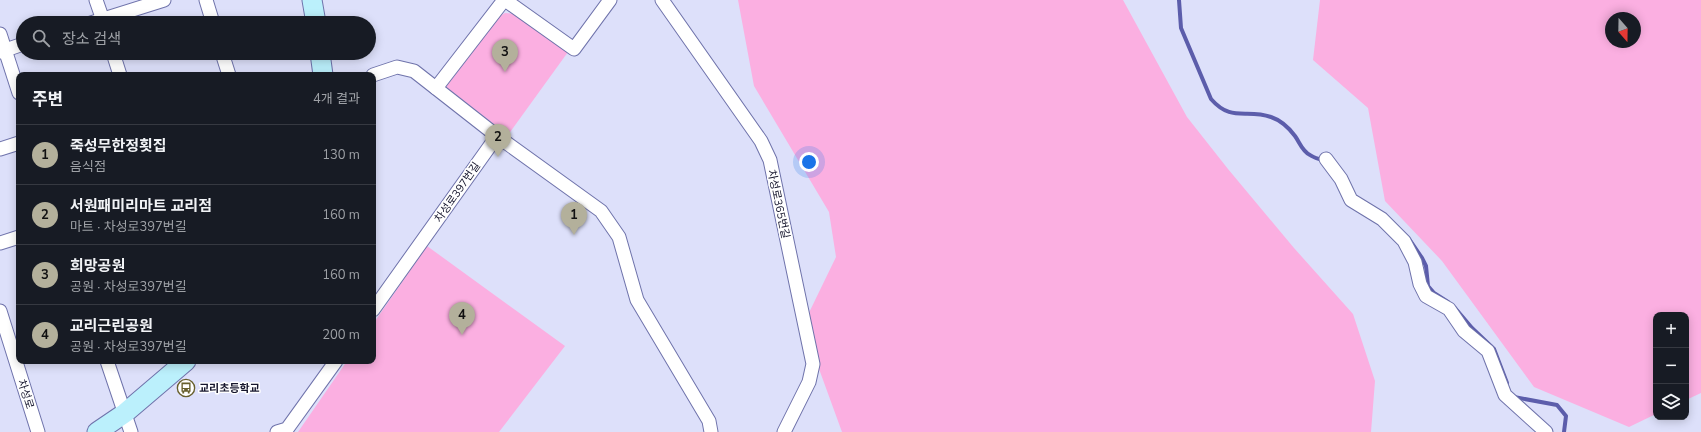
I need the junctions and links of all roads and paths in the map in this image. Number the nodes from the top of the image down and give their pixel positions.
1 (96, 0) edge
2 (164, 0) edge
3 (206, 0) edge
4 (312, 0) edge
5 (505, 0) edge
6 (610, 0) edge
7 (662, 0) edge
8 (98, 16) edge
9 (117, 16) edge
10 (211, 16) edge
11 (315, 16) edge
12 (0, 34) edge
13 (16, 46) edge
14 (3, 51) edge
15 (115, 60) edge
16 (224, 60) edge
17 (321, 60) edge
18 (119, 72) edge
19 (228, 72) edge
20 (323, 72) edge
21 (376, 74) edge
22 (16, 85) edge
23 (436, 88) junction
24 (497, 136) junction
25 (16, 145) edge
26 (0, 150) edge
27 (1327, 161) dead end
28 (16, 239) edge
29 (0, 243) edge
30 (376, 306) edge
31 (0, 311) edge
32 (16, 362) edge
33 (17, 364) edge
34 (108, 364) edge
35 (182, 364) edge
36 (334, 364) edge
37 (125, 413) junction
38 (38, 432) edge
39 (97, 432) edge
40 (131, 432) edge
41 (277, 432) edge
42 (711, 432) edge
43 (784, 432) edge
44 (1546, 432) edge

1 - 8 street
2 - 9 street
3 - 10 street
4 - 11 main road
5 - 6 street
5 - 23 street
7 - 43 street, 차성로365번길
12 - 14 street
13 - 14 street
14 - 22 street
15 - 18 street
16 - 19 street
17 - 20 main road
21 - 23 street
23 - 24 street
24 - 30 street, 차성로397번길
24 - 42 street
25 - 26 street
27 - 44 street
28 - 29 street
31 - 32 street, 차성로
33 - 38 street, 차성로
34 - 37 street
35 - 37 main road
36 - 41 street
37 - 39 main road
37 - 40 street

